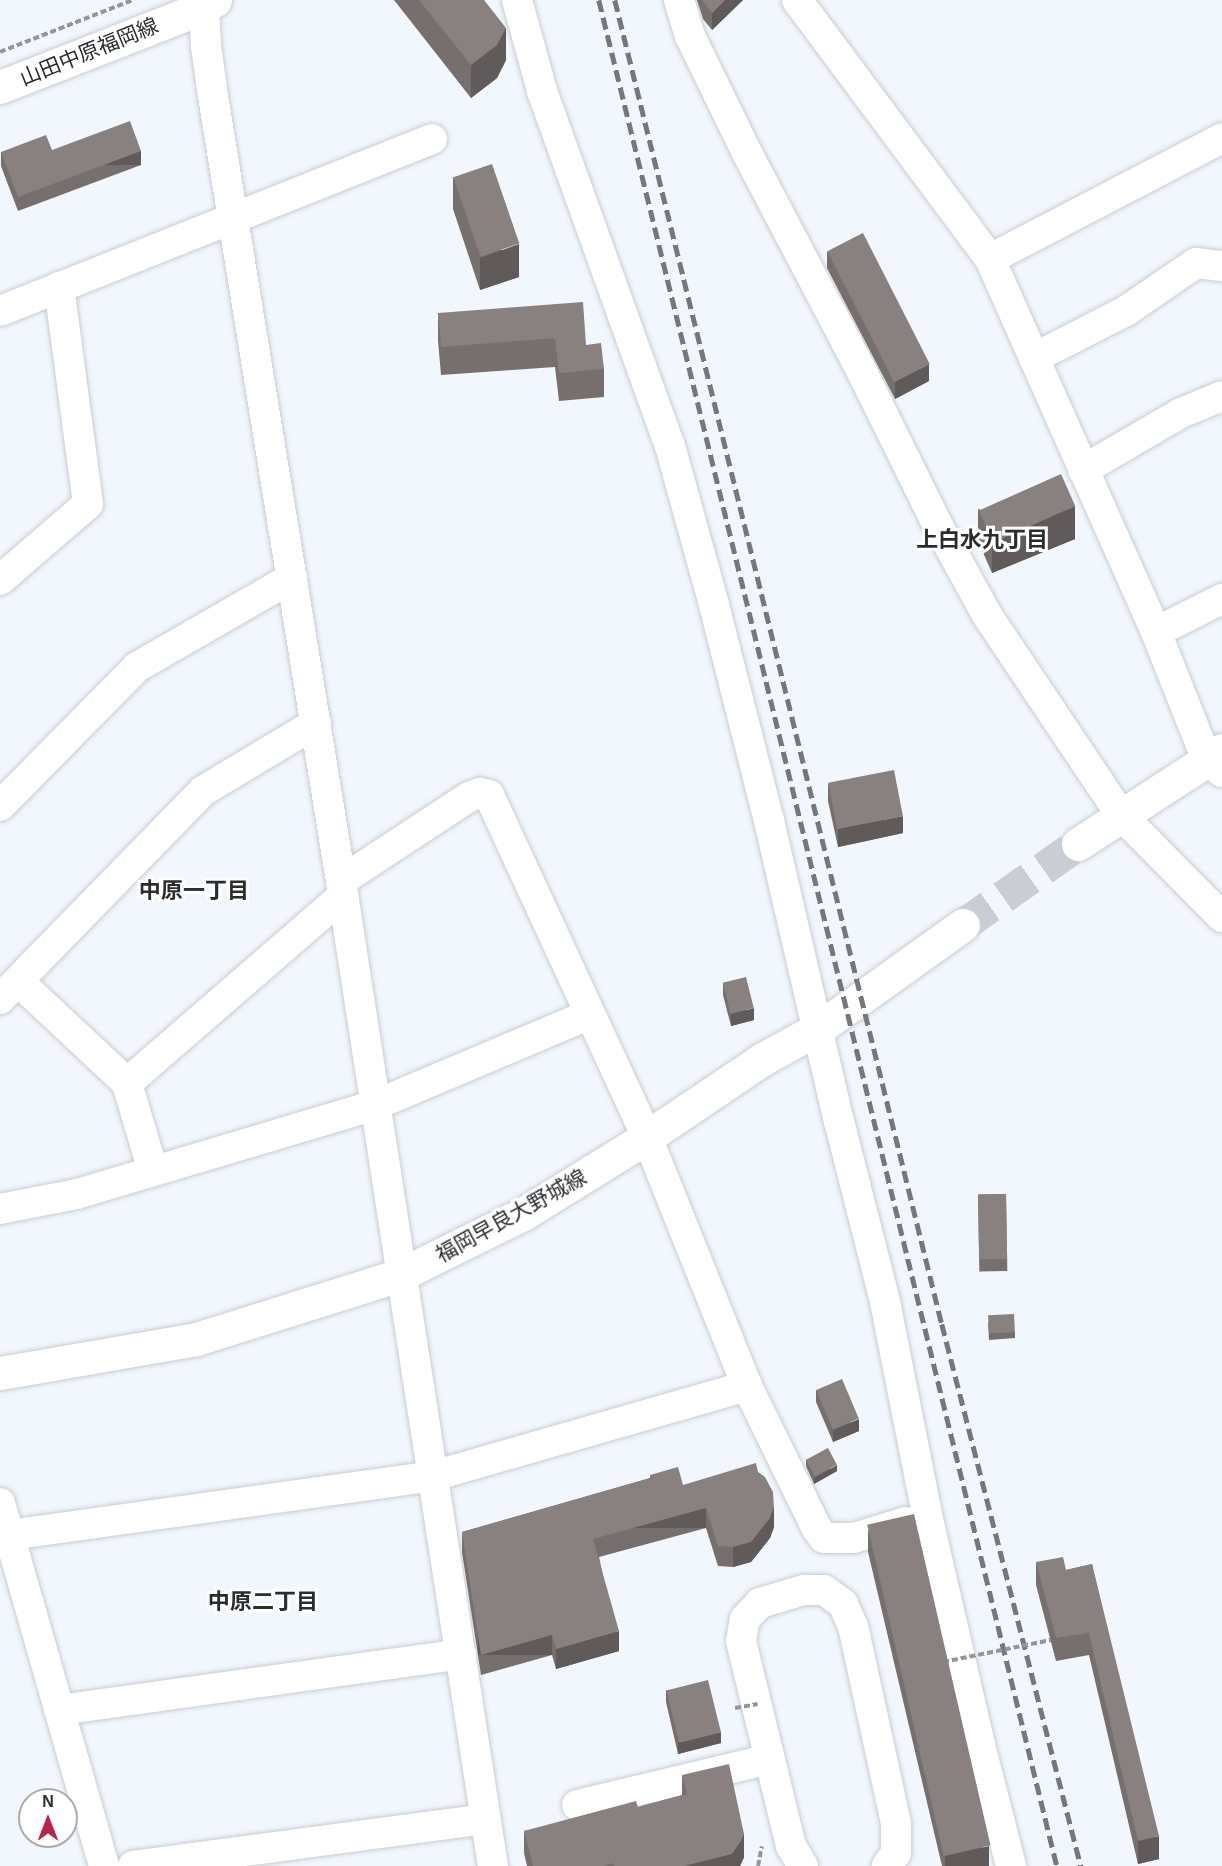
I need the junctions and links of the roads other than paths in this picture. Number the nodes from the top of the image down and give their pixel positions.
1 (517, 0) edge
2 (679, 0) edge
3 (797, 0) edge
4 (207, 2) edge
5 (0, 87) edge
6 (1222, 138) edge
7 (432, 139) dead end
8 (233, 218) junction
9 (990, 259) junction
10 (1222, 266) edge
11 (59, 287) junction
12 (0, 311) edge
13 (1034, 358) junction
14 (1222, 396) edge
15 (1083, 470) junction
16 (292, 578) junction
17 (0, 580) edge
18 (1222, 599) edge
19 (1156, 632) junction
20 (316, 723) junction
21 (1217, 761) edge
22 (0, 806) edge
23 (1121, 815) junction
24 (1077, 844) tunnel mouth
25 (342, 889) junction
26 (1222, 917) edge
27 (963, 925) tunnel mouth
28 (9, 990) edge
29 (590, 1014) junction
30 (819, 1028) junction
31 (127, 1083) junction
32 (375, 1105) junction
33 (647, 1137) junction
34 (153, 1171) junction
35 (0, 1209) edge
36 (400, 1275) junction
37 (0, 1373) edge
38 (747, 1386) junction
39 (433, 1476) junction
40 (0, 1503) edge
41 (927, 1515) junction
42 (9, 1535) junction
43 (461, 1654) junction
44 (59, 1710) junction
45 (770, 1758) junction
46 (578, 1805) dead end
47 (485, 1819) junction
48 (794, 1859) edge
49 (104, 1866) edge
50 (133, 1866) edge
51 (493, 1866) edge
52 (887, 1866) edge
53 (1011, 1866) edge

1 - 30 street
2 - 23 street
3 - 9 street
4 - 5 main road, 山田中原福岡線
4 - 8 street
6 - 9 street
7 - 8 street
8 - 11 street
8 - 16 street
9 - 13 street
10 - 13 street
11 - 12 street
11 - 17 street
13 - 15 street
14 - 15 street
15 - 19 street
16 - 20 street
16 - 22 street
18 - 19 street
19 - 21 street
20 - 25 street
20 - 28 street
21 - 23 main road
23 - 24 main road
23 - 26 street
25 - 29 street
25 - 31 street
25 - 32 street
27 - 30 main road, 福岡早良大野城線
28 - 31 street
29 - 32 street
29 - 33 street
30 - 33 main road, 福岡早良大野城線
30 - 41 street
31 - 34 street
32 - 34 street
32 - 36 street
33 - 36 main road, 福岡早良大野城線
33 - 38 street
34 - 35 street
36 - 37 main road, 福岡早良大野城線
36 - 39 street
38 - 39 street
38 - 41 street
39 - 42 street
39 - 43 street
40 - 42 street
41 - 53 street
42 - 44 street
43 - 44 street
43 - 47 street
44 - 49 street
45 - 46 street
45 - 48 street
45 - 52 street
47 - 50 street
47 - 51 street

